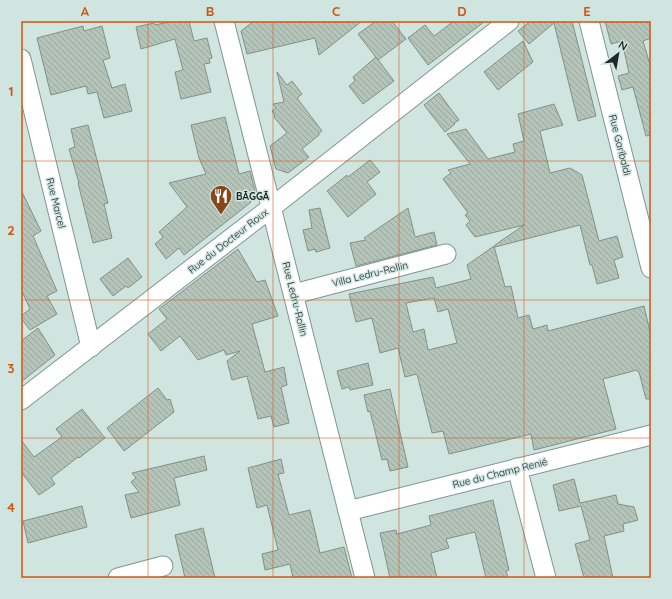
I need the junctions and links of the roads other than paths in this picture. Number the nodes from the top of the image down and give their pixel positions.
1 (224, 21) edge
2 (509, 21) edge
3 (589, 21) edge
4 (21, 59) edge
5 (272, 207) junction
6 (446, 254) dead end
7 (651, 268) edge
8 (294, 294) junction
9 (91, 347) junction
10 (21, 400) edge
11 (651, 435) edge
12 (517, 468) junction
13 (348, 510) junction
14 (163, 566) dead end
15 (118, 578) edge
16 (365, 578) edge
17 (546, 578) edge

1 - 5 street, Rue Ledru-Rollin
2 - 5 street, Rue du Docteur Roux
3 - 7 street, Rue Garibaldi
4 - 9 street, Rue Marcel
5 - 8 street, Rue Ledru-Rollin
5 - 9 street, Rue du Docteur Roux
6 - 8 street, Villa Ledru-Rollin
8 - 13 street, Rue Ledru-Rollin
9 - 10 street, Rue du Docteur Roux
11 - 12 street, Rue du Champ Renié
12 - 13 street, Rue du Champ Renié
12 - 17 street
13 - 16 street, Rue Ledru-Rollin
14 - 15 street

